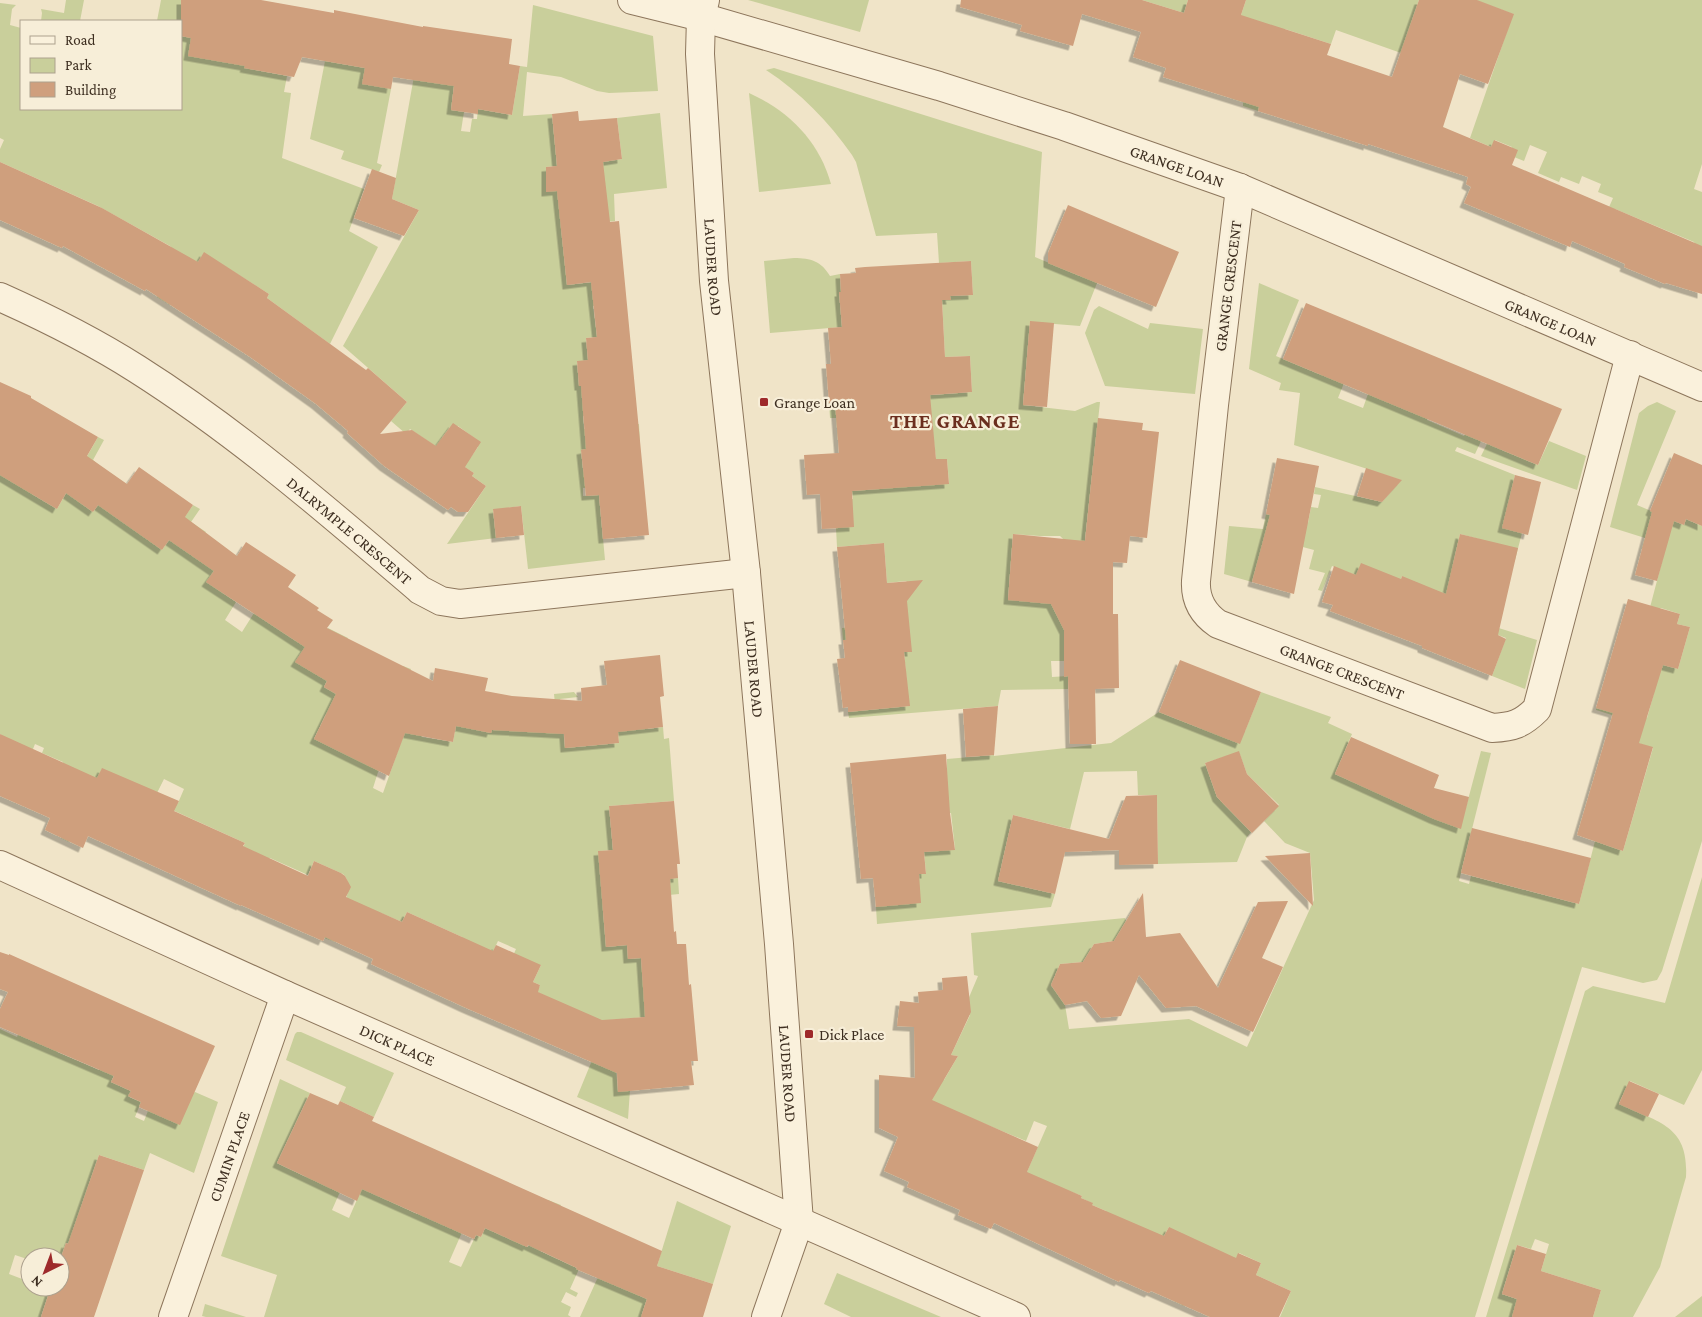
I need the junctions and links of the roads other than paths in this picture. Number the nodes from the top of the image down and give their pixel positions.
1 (632, 0) edge
2 (703, 8) edge
3 (1240, 188) junction
4 (0, 297) edge
5 (1630, 355) junction
6 (1702, 387) edge
7 (746, 573) junction
8 (0, 865) edge
9 (285, 995) junction
10 (799, 1222) junction
11 (173, 1317) edge
12 (766, 1317) edge
13 (1016, 1317) edge

1 - 2 street, GRANGE LOAN
2 - 3 street, GRANGE LOAN
2 - 7 street, LAUDER ROAD
3 - 5 street, GRANGE LOAN
3 - 5 street, GRANGE CRESCENT
4 - 7 street, DALRYMPLE CRESCENT
5 - 6 street, GRANGE LOAN
7 - 10 street, LAUDER ROAD
8 - 9 street, DICK PLACE
9 - 10 street, DICK PLACE
9 - 11 street, CUMIN PLACE
10 - 12 street, LAUDER ROAD
10 - 13 street, DICK PLACE

